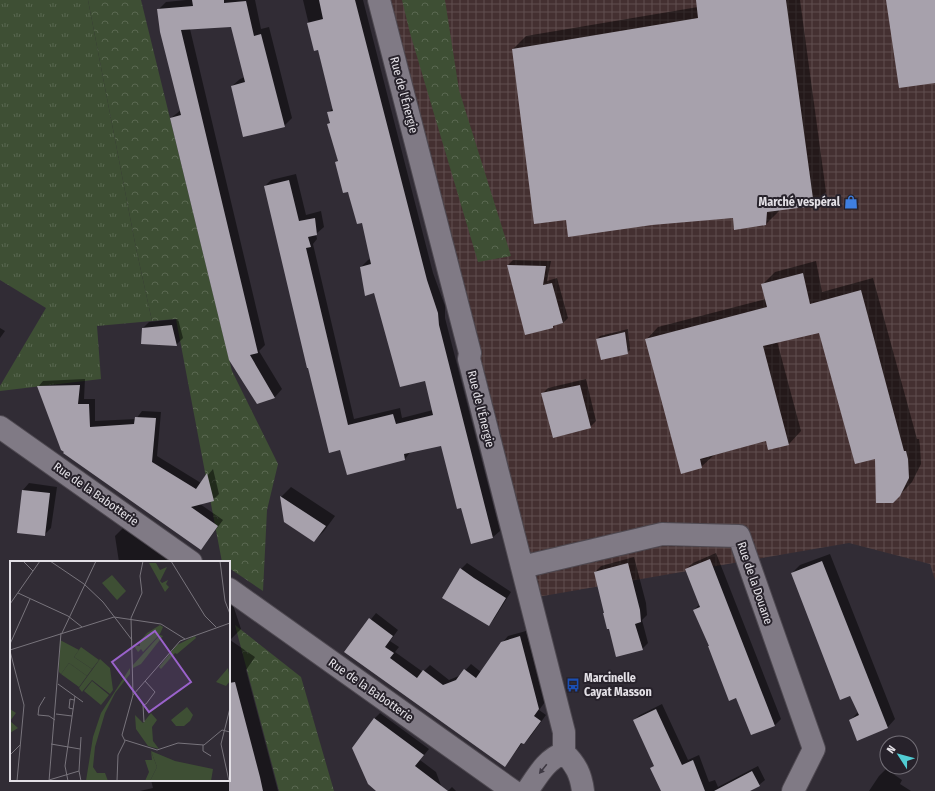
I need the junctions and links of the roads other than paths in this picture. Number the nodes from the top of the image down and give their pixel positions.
1 (379, 0) edge
2 (0, 427) edge
3 (190, 561) edge
4 (522, 567) junction
5 (230, 590) edge
6 (564, 753) junction
7 (513, 791) edge
8 (527, 791) edge
9 (583, 791) edge
10 (793, 791) edge

1 - 4 street, Rue de l'Énergie
2 - 3 street, Rue de la Babotterie
4 - 6 street, Rue de l'Énergie
4 - 10 street, Rue de la Douane
5 - 7 street, Rue de la Babotterie
6 -> 8 street
6 - 9 street

